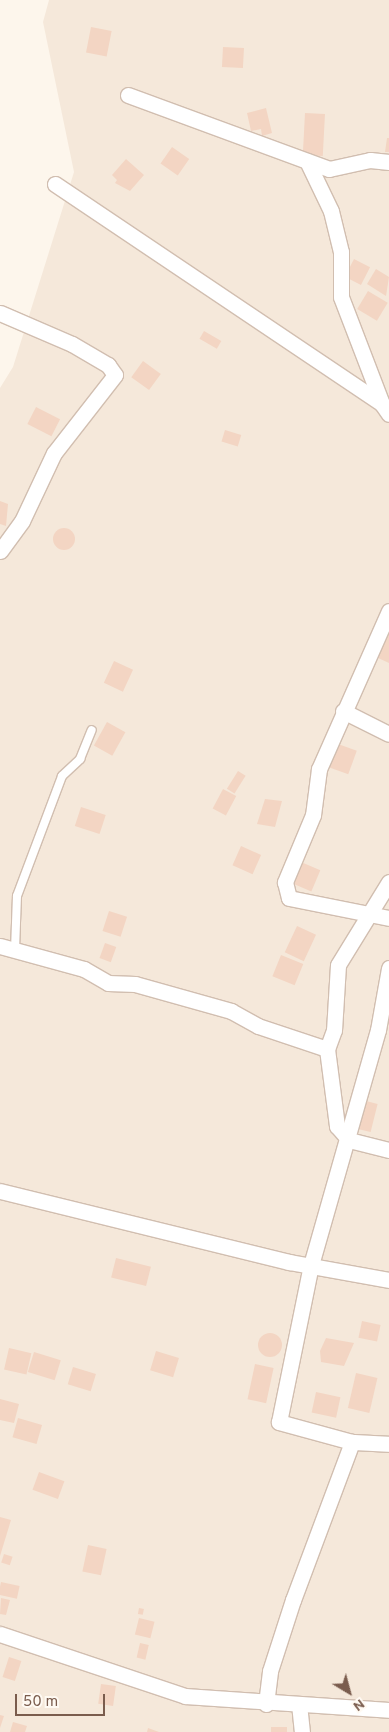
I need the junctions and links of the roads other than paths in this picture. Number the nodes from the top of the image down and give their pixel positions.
1 (128, 96) dead end
2 (307, 161) junction
3 (389, 162) edge
4 (55, 184) dead end
5 (0, 313) edge
6 (386, 409) edge
7 (0, 551) edge
8 (389, 611) edge
9 (343, 711) junction
10 (92, 730) dead end
11 (389, 734) edge
12 (389, 882) edge
13 (372, 911) junction
14 (389, 918) edge
15 (0, 946) edge
16 (16, 950) junction
17 (389, 968) edge
18 (384, 1031) edge
19 (327, 1049) junction
20 (349, 1140) junction
21 (389, 1150) edge
22 (0, 1191) edge
23 (311, 1265) junction
24 (389, 1280) edge
25 (352, 1442) junction
26 (389, 1444) edge
27 (0, 1634) edge
28 (266, 1704) junction
29 (299, 1704) junction
30 (389, 1710) edge
31 (302, 1732) edge

1 - 2 street
2 - 3 street
2 - 6 street
4 - 6 street
5 - 7 street
8 - 9 street
9 - 11 street
9 - 13 street
10 - 16 lane
12 - 13 street
13 - 14 street
13 - 19 street
15 - 16 street
16 - 19 street
17 - 18 street
18 - 20 street
19 - 20 street
20 - 21 street
20 - 23 street
22 - 23 street
23 - 24 street
23 - 25 street
25 - 26 street
25 - 28 street
27 - 28 street
28 - 29 street
29 - 30 street
29 - 31 street

